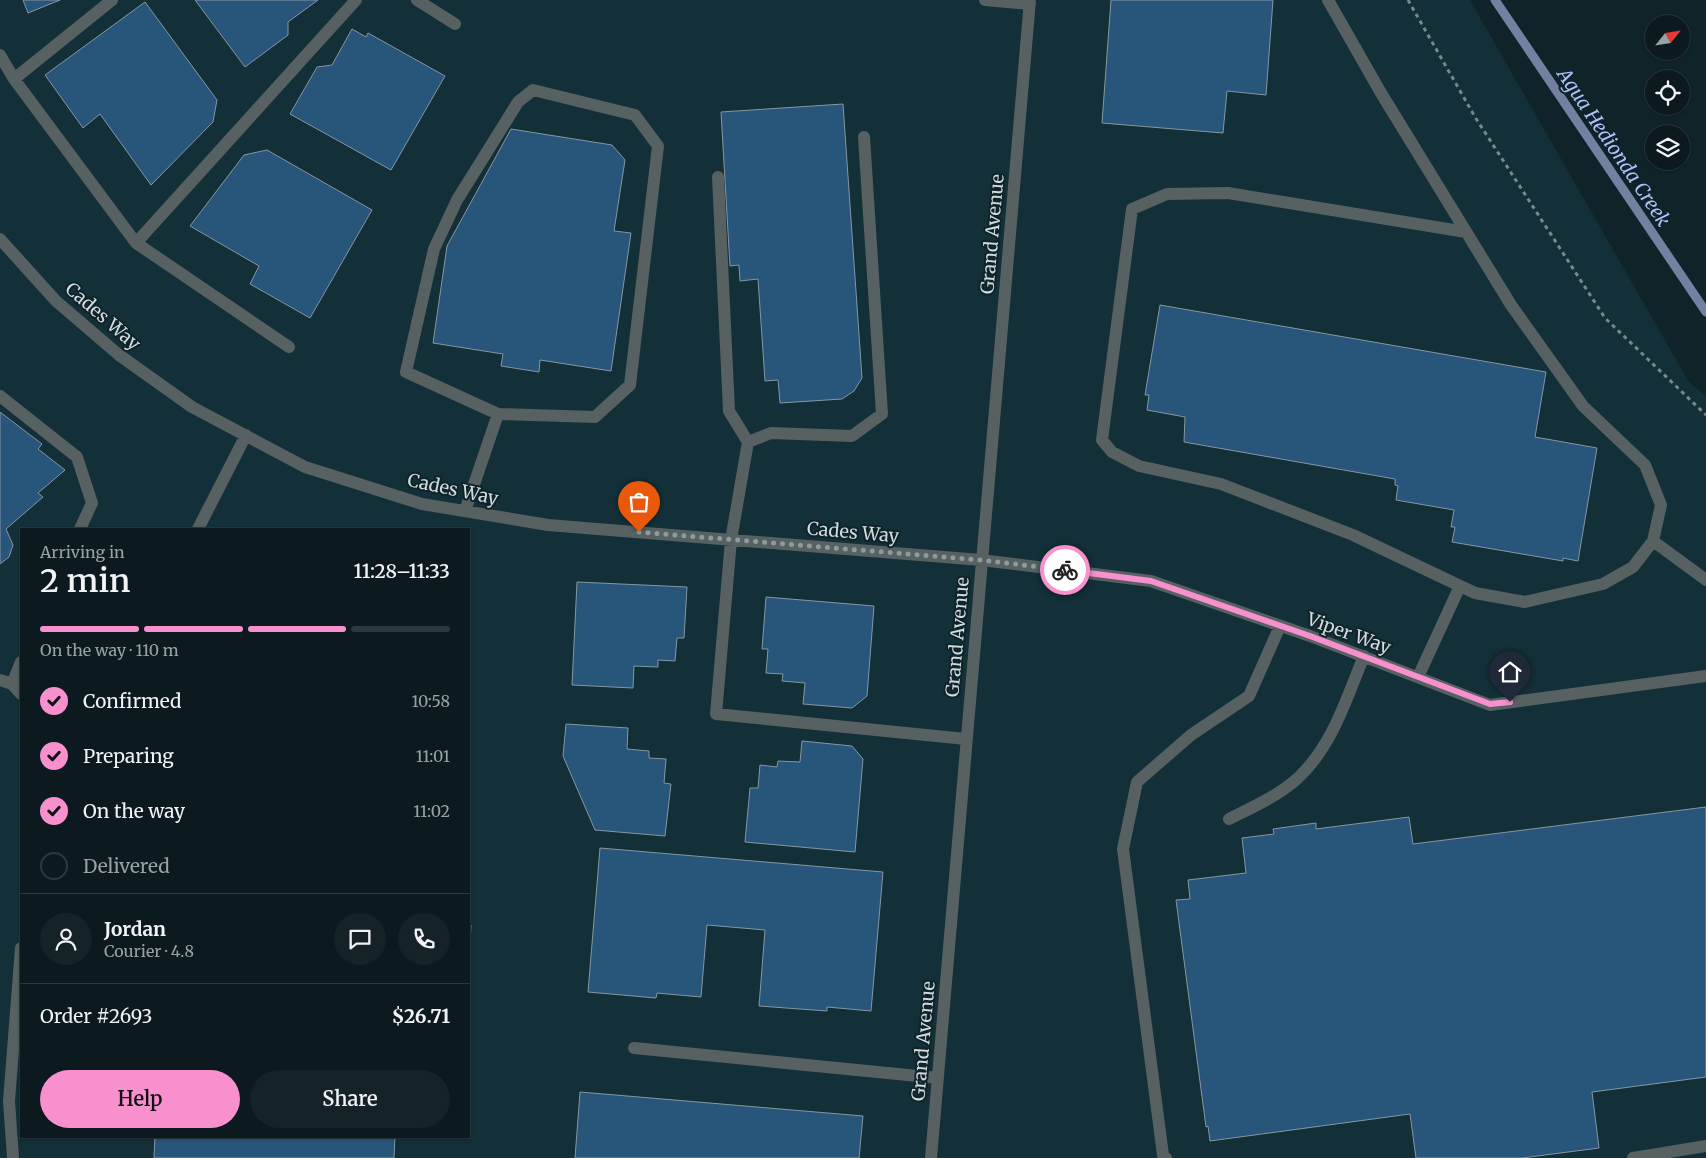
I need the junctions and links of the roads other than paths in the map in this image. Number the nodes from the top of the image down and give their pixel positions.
1 (112, 0) edge
2 (356, 0) edge
3 (417, 0) edge
4 (985, 0) edge
5 (1328, 0) edge
6 (1030, 2) edge
7 (455, 24) dead end
8 (0, 55) edge
9 (14, 78) junction
10 (864, 138) dead end
11 (718, 177) dead end
12 (1466, 232) junction
13 (0, 239) edge
14 (136, 243) junction
15 (289, 347) dead end
16 (0, 396) edge
17 (498, 414) junction
18 (246, 435) junction
19 (748, 442) junction
20 (465, 511) junction
21 (80, 528) edge
22 (199, 528) edge
23 (731, 540) junction
24 (1653, 541) junction
25 (981, 560) junction
26 (1706, 580) edge
27 (1460, 586) junction
28 (1280, 626) junction
29 (1364, 656) junction
30 (20, 663) edge
31 (1706, 676) edge
32 (1418, 677) junction
33 (6, 682) edge
34 (20, 693) edge
35 (966, 738) junction
36 (1229, 819) dead end
37 (20, 978) edge
38 (18, 1038) edge
39 (634, 1048) dead end
40 (6, 1060) edge
41 (938, 1078) junction
42 (1706, 1146) edge
43 (13, 1158) edge
44 (930, 1158) edge
45 (1166, 1158) edge
46 (1633, 1158) edge

1 - 9 street
2 - 14 street
3 - 7 street
4 - 6 street
5 - 12 street
6 - 25 street, Grand Avenue
8 - 9 street
9 - 14 street
10 - 19 street
11 - 19 street
12 - 24 street
12 - 27 street
13 - 18 street, Cades Way
14 - 15 street
16 - 21 street
17 - 17 street
17 - 20 street
18 - 20 street, Cades Way
18 - 22 street
19 - 23 street
20 - 23 street, Cades Way
23 - 25 street, Cades Way
23 - 35 street
24 - 26 street
24 - 27 street
25 - 28 street, Viper Way
25 - 35 street, Grand Avenue
27 - 32 street
28 - 29 street, Viper Way
28 - 45 street
29 - 32 street, Viper Way
29 - 36 street
30 - 33 street
31 - 32 street, Viper Way
33 - 34 street
35 - 41 street, Grand Avenue
37 - 38 street
38 - 40 street
39 - 41 street
40 - 43 street
41 - 44 street, Grand Avenue
42 - 46 street

